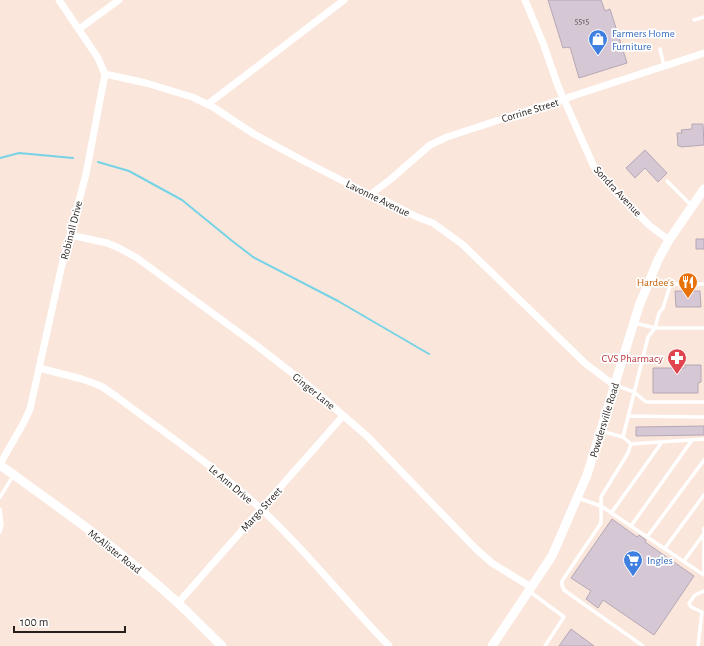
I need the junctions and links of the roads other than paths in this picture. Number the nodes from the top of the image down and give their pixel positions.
1 (59, 0) edge
2 (119, 0) edge
3 (344, 0) edge
4 (525, 0) edge
5 (704, 17) edge
6 (694, 20) dead end
7 (79, 29) junction
8 (660, 49) dead end
9 (704, 54) edge
10 (664, 66) junction
11 (104, 74) junction
12 (564, 100) junction
13 (208, 104) junction
14 (667, 181) dead end
15 (704, 189) edge
16 (370, 195) junction
17 (692, 207) junction
18 (70, 235) junction
19 (668, 240) junction
20 (704, 284) edge
21 (634, 323) junction
22 (655, 328) junction
23 (704, 328) edge
24 (39, 368) junction
25 (614, 385) junction
26 (634, 392) junction
27 (704, 402) edge
28 (343, 416) junction
29 (628, 416) junction
30 (704, 416) edge
31 (601, 431) junction
32 (623, 437) junction
33 (692, 440) junction
34 (704, 440) edge
35 (662, 442) junction
36 (631, 444) junction
37 (704, 460) edge
38 (0, 465) edge
39 (14, 475) junction
40 (704, 495) edge
41 (0, 497) edge
42 (578, 498) junction
43 (602, 506) junction
44 (0, 509) edge
45 (261, 509) junction
46 (612, 512) junction
47 (631, 526) junction
48 (704, 528) edge
49 (0, 532) edge
50 (704, 534) edge
51 (647, 537) junction
52 (664, 548) junction
53 (684, 561) junction
54 (704, 575) edge
55 (530, 589) junction
56 (704, 591) edge
57 (178, 603) junction
58 (222, 646) edge
59 (388, 646) edge
60 (492, 646) edge
61 (545, 646) edge
62 (643, 646) edge
63 (698, 646) edge

1 - 7 street
2 - 7 street
3 - 13 street
4 - 12 street, Sondra Avenue
5 - 6 lane
7 - 11 street
8 - 10 lane
9 - 10 street, Corrine Street
10 - 12 street, Corrine Street
11 - 13 street, Lavonne Avenue
11 - 18 street, Robinall Drive
12 - 16 street, Corrine Street
12 - 19 street, Sondra Avenue
13 - 16 street, Lavonne Avenue
14 - 17 lane
15 - 17 street, Powdersville Road
16 - 25 street, Lavonne Avenue
17 - 19 street, Powdersville Road
18 - 24 street, Robinall Drive
18 - 28 street, Ginger Lane
19 - 21 street, Powdersville Road
20 - 22 lane
21 - 22 lane
21 - 25 street, Powdersville Road
22 - 23 lane
22 - 26 lane
24 - 38 street, Robinall Drive
24 - 45 street, Le Ann Drive
25 - 26 lane
25 - 31 street, Powdersville Road
26 - 27 lane
26 - 29 lane
28 - 45 street, Margo Street
28 - 55 street, Ginger Lane
29 - 30 lane
29 - 32 lane
31 - 32 lane
31 - 42 street, Powdersville Road
32 - 36 lane
33 - 34 lane
33 - 35 lane
33 - 47 lane
35 - 36 lane
35 - 46 lane
36 - 43 lane
37 - 51 lane
38 - 39 street, McAlister Road
39 - 41 lane
39 - 57 street, McAlister Road
40 - 52 lane
42 - 43 lane
42 - 55 street, Powdersville Road
43 - 46 lane
43 - 62 lane
44 - 49 lane
45 - 57 street, Margo Street
45 - 59 street, Le Ann Drive
46 - 47 lane
47 - 51 lane
48 - 50 lane
50 - 53 lane
50 - 54 lane
51 - 52 lane
52 - 53 lane
53 - 54 lane
55 - 60 street, Powdersville Road
55 - 61 lane
56 - 63 lane
57 - 58 street, McAlister Road

